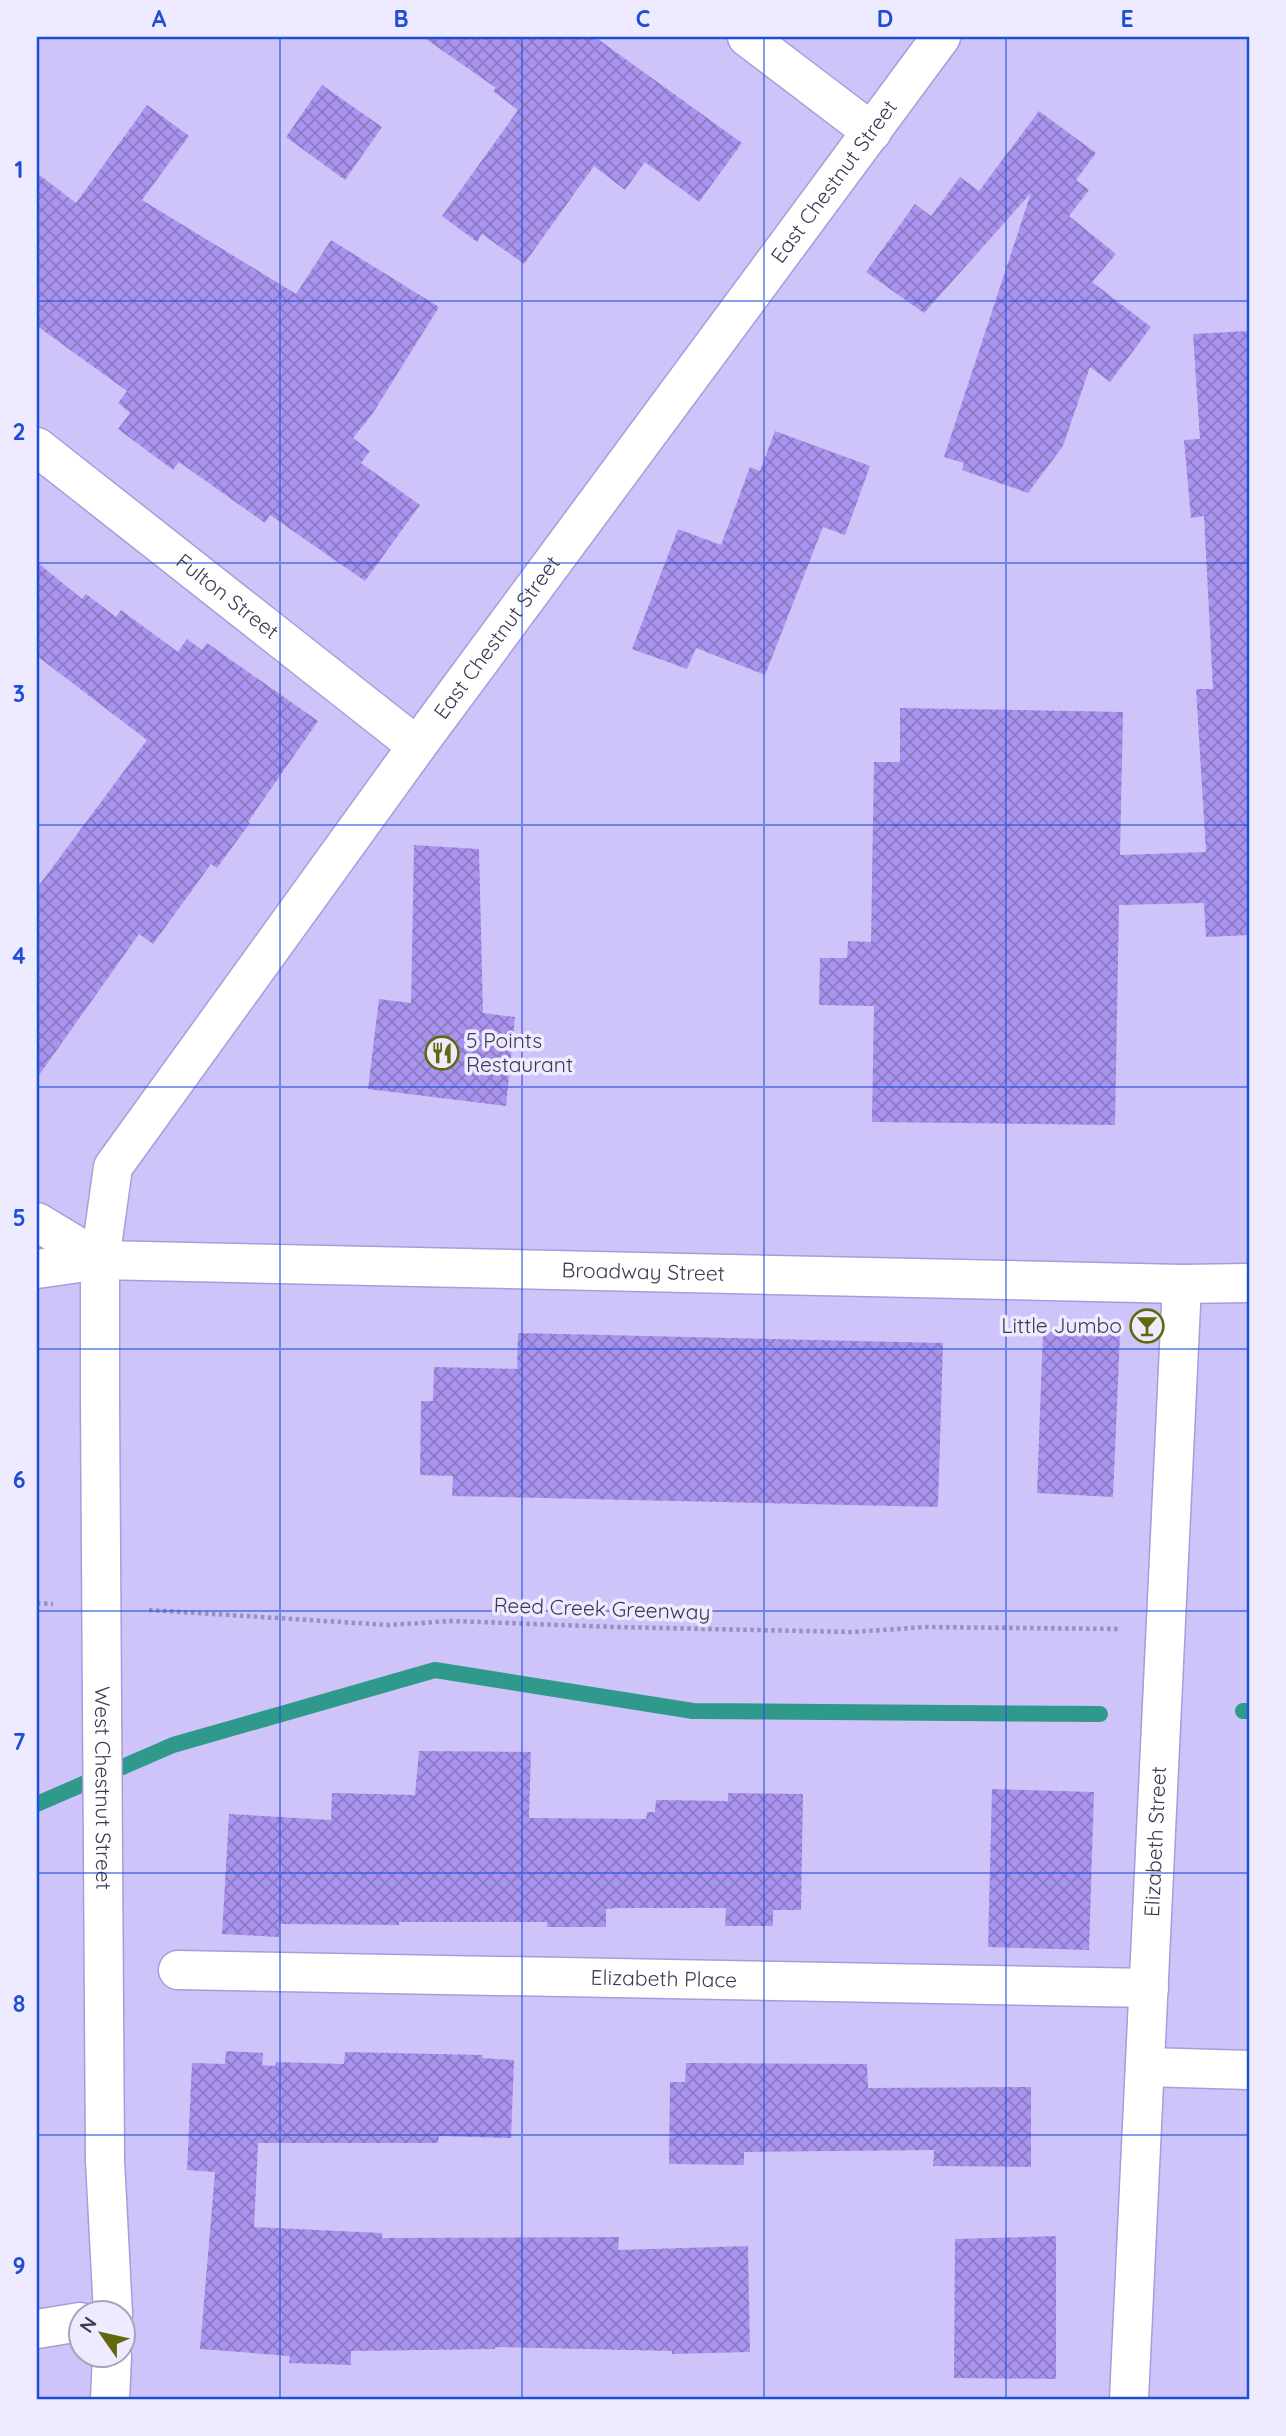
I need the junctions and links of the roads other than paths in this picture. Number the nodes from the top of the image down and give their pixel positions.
1 (747, 37) edge
2 (941, 37) edge
3 (872, 132) junction
4 (37, 447) edge
5 (417, 746) junction
6 (37, 1222) edge
7 (100, 1261) junction
8 (37, 1269) edge
9 (1249, 1283) edge
10 (1182, 1284) junction
11 (178, 1969) dead end
12 (1149, 1988) junction
13 (1146, 2067) junction
14 (1249, 2070) edge
15 (112, 2300) edge
16 (66, 2324) edge
17 (37, 2329) edge
18 (111, 2370) edge
19 (110, 2399) edge
20 (1129, 2399) edge

1 - 3 street
2 - 3 street, East Chestnut Street
3 - 5 street, East Chestnut Street
4 - 5 street, Fulton Street
5 - 7 street, East Chestnut Street
6 - 7 street
7 - 8 street, Broadway Street
7 - 10 street, Broadway Street
7 - 15 street, West Chestnut Street, bridge
9 - 10 street, Broadway Street
10 - 12 street, Elizabeth Street
11 - 12 street, Elizabeth Place
12 - 13 street, Elizabeth Street
13 - 14 street
13 - 20 street, Elizabeth Street
16 - 17 street
18 - 19 street

